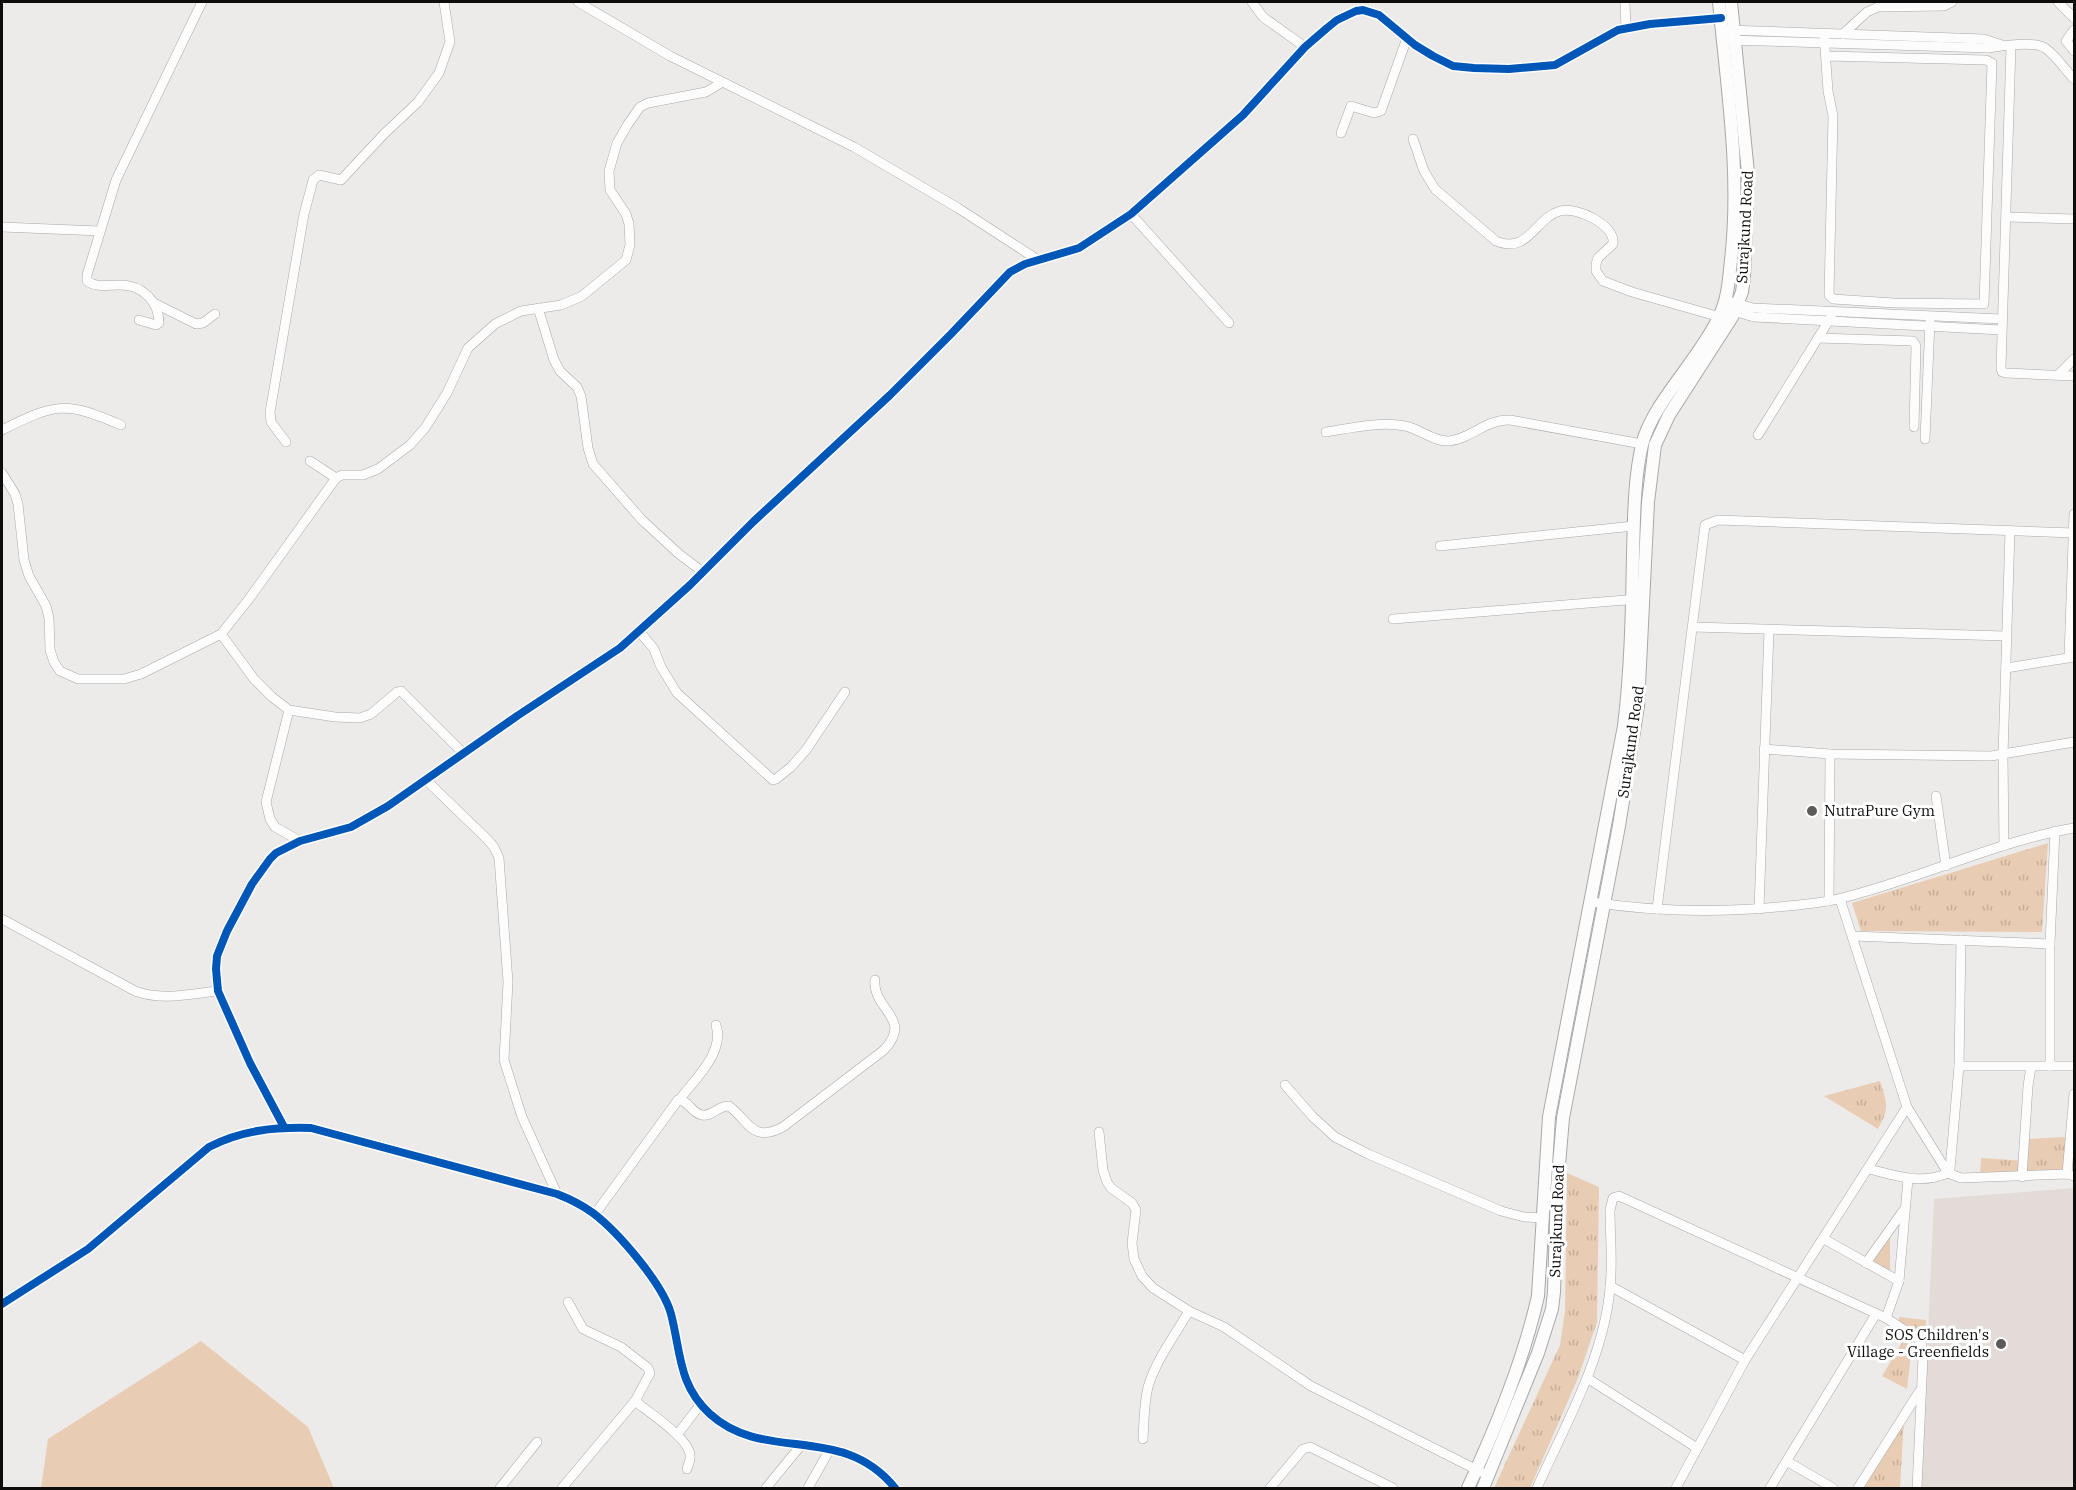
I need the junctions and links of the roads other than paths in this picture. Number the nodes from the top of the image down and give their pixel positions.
1 (202, 2) edge
2 (444, 2) edge
3 (578, 2) edge
4 (1252, 2) edge
5 (1625, 2) edge
6 (1719, 2) edge
7 (1731, 2) edge
8 (1952, 2) edge
9 (2058, 2) edge
10 (1369, 6) edge
11 (2074, 18) edge
12 (1626, 28) junction
13 (2074, 30) edge
14 (1727, 31) junction
15 (1843, 34) junction
16 (1407, 38) junction
17 (1824, 39) junction
18 (2007, 45) junction
19 (1305, 47) junction
20 (2074, 51) edge
21 (1826, 56) junction
22 (2074, 79) edge
23 (721, 83) junction
24 (1341, 134) dead end
25 (1413, 139) dead end
26 (1131, 213) junction
27 (2007, 217) junction
28 (2074, 219) edge
29 (2, 226) edge
30 (100, 231) junction
31 (1038, 260) junction
32 (154, 303) junction
33 (1894, 303) junction
34 (538, 308) junction
35 (1728, 308) junction
36 (215, 314) dead end
37 (1891, 315) junction
38 (1831, 316) junction
39 (2002, 319) junction
40 (139, 320) dead end
41 (1930, 321) junction
42 (1228, 323) dead end
43 (1905, 325) junction
44 (2001, 330) junction
45 (1818, 338) junction
46 (1905, 340) junction
47 (2074, 359) edge
48 (2058, 375) junction
49 (2074, 376) edge
50 (122, 425) dead end
51 (1914, 427) dead end
52 (2, 429) edge
53 (1326, 432) dead end
54 (1758, 435) dead end
55 (1925, 439) dead end
56 (286, 442) dead end
57 (1642, 444) junction
58 (310, 461) dead end
59 (2, 473) edge
60 (336, 478) junction
61 (2074, 513) edge
62 (1634, 526) junction
63 (2010, 531) junction
64 (2074, 533) edge
65 (1440, 546) dead end
66 (703, 572) junction
67 (1638, 599) junction
68 (1393, 619) dead end
69 (1693, 627) junction
70 (1769, 630) junction
71 (639, 631) junction
72 (221, 634) junction
73 (2006, 636) junction
74 (2072, 657) edge
75 (2006, 668) junction
76 (845, 692) dead end
77 (290, 710) junction
78 (2074, 742) edge
79 (1764, 749) junction
80 (464, 753) junction
81 (1830, 754) junction
82 (2003, 755) junction
83 (426, 780) junction
84 (1936, 796) dead end
85 (2074, 828) edge
86 (2055, 831) junction
87 (300, 841) junction
88 (2004, 846) junction
89 (1946, 866) junction
90 (1840, 899) junction
91 (1829, 901) junction
92 (1598, 903) junction
93 (1656, 909) junction
94 (1759, 909) junction
95 (2, 919) edge
96 (1853, 936) junction
97 (1961, 940) junction
98 (2050, 944) junction
99 (875, 980) dead end
100 (218, 991) junction
101 (716, 1025) dead end
102 (1959, 1066) junction
103 (2050, 1066) junction
104 (2074, 1066) edge
105 (2031, 1067) junction
106 (1285, 1085) dead end
107 (2074, 1094) edge
108 (680, 1099) junction
109 (1907, 1107) junction
110 (284, 1127) junction
111 (1099, 1132) dead end
112 (1869, 1168) junction
113 (1948, 1173) junction
114 (2071, 1175) edge
115 (2022, 1177) junction
116 (1908, 1179) junction
117 (557, 1194) junction
118 (1904, 1210) junction
119 (595, 1214) junction
120 (1544, 1218) junction
121 (1824, 1239) junction
122 (1866, 1263) junction
123 (1797, 1278) junction
124 (1899, 1281) junction
125 (1610, 1286) junction
126 (568, 1302) dead end
127 (2, 1304) edge
128 (1189, 1311) junction
129 (1876, 1314) junction
130 (1886, 1318) junction
131 (1745, 1360) junction
132 (1587, 1378) junction
133 (1920, 1391) junction
134 (635, 1401) junction
135 (700, 1405) junction
136 (677, 1435) junction
137 (1143, 1439) dead end
138 (537, 1442) dead end
139 (802, 1444) junction
140 (1697, 1448) junction
141 (830, 1449) junction
142 (1788, 1462) junction
143 (687, 1469) dead end
144 (1477, 1470) junction
145 (1489, 1475) junction
146 (889, 1486) edge
147 (500, 1488) edge
148 (562, 1488) edge
149 (766, 1488) edge
150 (808, 1488) edge
151 (1270, 1488) edge
152 (1393, 1488) edge
153 (1468, 1488) edge
154 (1483, 1488) edge
155 (1537, 1488) edge
156 (1677, 1488) edge
157 (1770, 1488) edge
158 (1833, 1488) edge
159 (1858, 1488) edge
160 (1917, 1488) edge

1 - 30 street
2 - 56 street
3 - 23 street
4 - 19 street
5 - 12 street
6 - 14 main road, Surajkund Road
7 - 14 main road, Surajkund Road
8 - 15 street
9 - 11 street
10 - 16 street
10 - 19 street
12 - 14 street
12 - 16 street
13 - 20 street
14 - 17 street
14 - 35 main road, Surajkund Road
15 - 17 street
15 - 18 street
16 - 24 street
17 - 18 street
17 - 21 street
18 - 22 street
18 - 27 street
19 - 26 street
21 - 33 street
21 - 33 street
23 - 31 street
23 - 34 street
25 - 35 street
26 - 31 street
26 - 42 street
27 - 28 street
27 - 39 street
29 - 30 street
30 - 32 street
31 - 66 street
32 - 36 street
32 - 40 street
33 - 37 street
34 - 60 street
34 - 66 street
35 - 38 street
35 - 57 main road, Surajkund Road
35 - 67 main road, Surajkund Road
37 - 38 street
37 - 41 street
38 - 43 street
38 - 45 street
39 - 41 street
39 - 44 street
41 - 43 street
41 - 44 street
41 - 55 street
43 - 46 street
44 - 48 street
45 - 46 street
45 - 54 street
46 - 51 street
47 - 48 street
48 - 49 street
50 - 52 street
53 - 57 street
57 - 62 main road, Surajkund Road
58 - 60 street
59 - 72 street
60 - 72 street
61 - 64 street
62 - 65 street
62 - 67 main road, Surajkund Road
63 - 64 street
63 - 69 street
63 - 73 street
64 - 74 street
66 - 71 street
67 - 68 street
67 - 92 main road, Surajkund Road
69 - 70 street
69 - 93 street
70 - 73 street
70 - 79 street
71 - 76 street
71 - 80 street
72 - 77 street
73 - 75 street
74 - 75 street
75 - 82 street
77 - 80 street
77 - 87 street
78 - 82 street
79 - 81 street
79 - 94 street
80 - 83 street
81 - 82 street
81 - 91 street
82 - 88 street
83 - 87 street
83 - 117 street
84 - 89 street
85 - 86 street
86 - 88 street
86 - 98 street
87 - 100 street
88 - 89 street
89 - 90 street
90 - 91 street
90 - 96 street
91 - 94 street
92 - 93 street
92 - 120 main road, Surajkund Road
92 - 145 main road, Surajkund Road
93 - 94 street
95 - 100 street
96 - 97 street
96 - 109 street
97 - 98 street
97 - 102 street
98 - 103 street
99 - 108 street
100 - 110 street
101 - 108 street
102 - 105 street
102 - 113 street
103 - 104 street
103 - 105 street
105 - 115 street
106 - 120 street
107 - 114 street
108 - 119 street
109 - 112 street
109 - 113 street
110 - 117 street
110 - 127 street
111 - 128 street
112 - 116 street
112 - 121 street
113 - 115 street
113 - 116 street
114 - 115 street
116 - 118 street
117 - 119 street
118 - 122 street
118 - 124 street
119 - 135 street
120 - 144 main road, Surajkund Road
121 - 122 street
121 - 123 street
122 - 124 street
123 - 125 street
123 - 129 street
123 - 131 street
124 - 130 street
125 - 131 street
125 - 132 street
126 - 134 street
128 - 137 street
128 - 144 street
129 - 130 street
129 - 142 street
130 - 133 street
131 - 140 street
132 - 140 street
132 - 155 street
133 - 159 street
133 - 160 street
134 - 136 street
134 - 148 street
135 - 136 street
135 - 139 street
136 - 143 street
138 - 147 street
139 - 141 street
139 - 149 street
140 - 156 street
141 - 146 street
141 - 150 street
142 - 157 street
142 - 158 street
144 - 145 street
144 - 153 main road, Surajkund Road
145 - 154 main road, Surajkund Road
151 - 152 street

